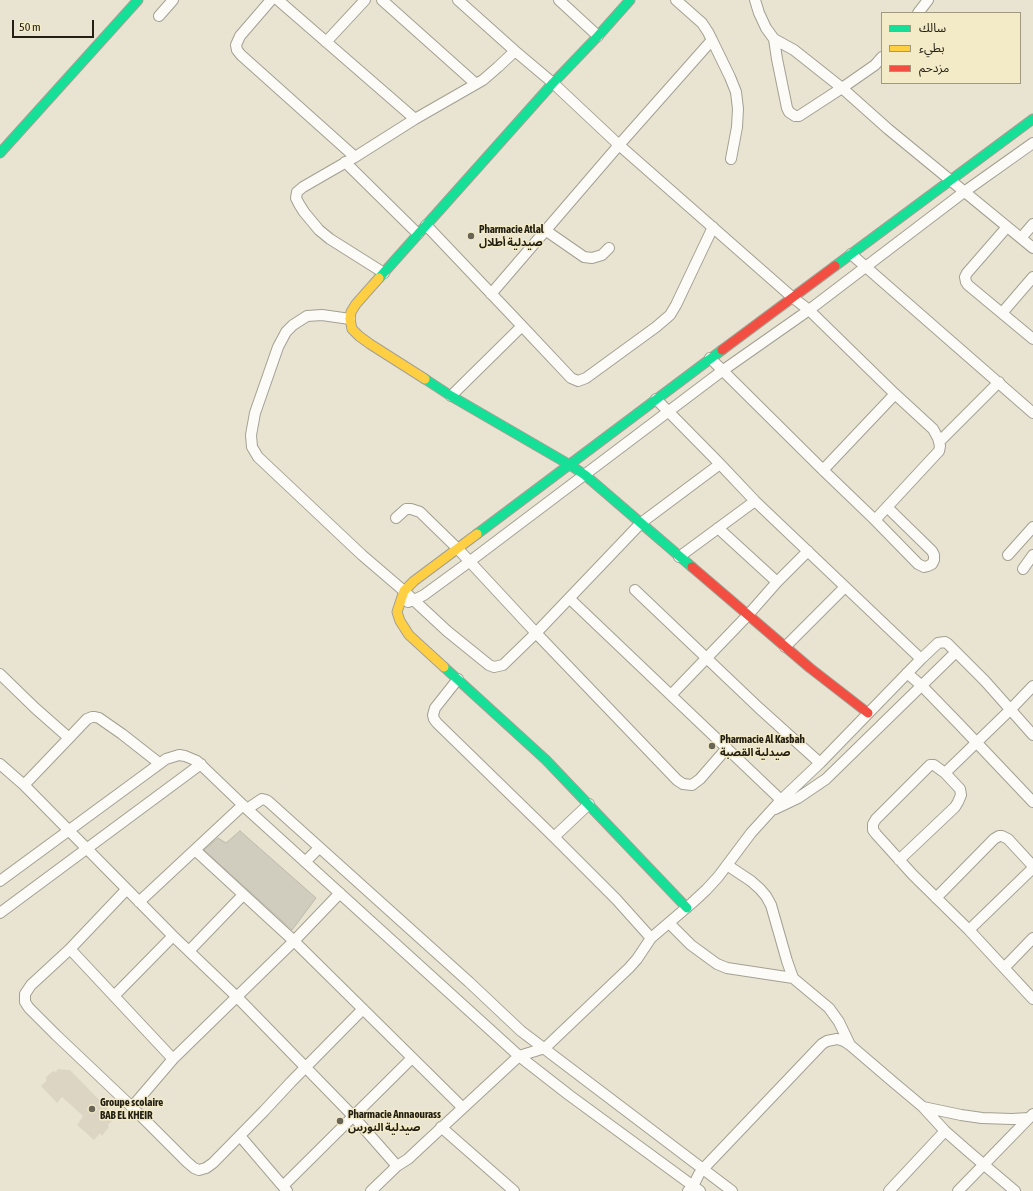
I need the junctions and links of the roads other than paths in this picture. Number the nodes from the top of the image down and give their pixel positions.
1 (138, 0) edge
2 (173, 0) edge
3 (271, 0) edge
4 (278, 0) edge
5 (365, 0) edge
6 (382, 0) edge
7 (458, 0) edge
8 (559, 0) edge
9 (630, 0) edge
10 (676, 0) edge
11 (755, 0) edge
12 (928, 0) edge
13 (919, 12) edge
14 (159, 16) dead end
15 (598, 36) junction
16 (774, 39) junction
17 (712, 40) junction
18 (326, 42) junction
19 (515, 51) junction
20 (881, 58) edge
21 (553, 83) junction
22 (476, 84) junction
23 (842, 88) junction
24 (415, 119) junction
25 (1033, 119) edge
26 (1033, 143) edge
27 (619, 144) junction
28 (0, 154) edge
29 (355, 157) junction
30 (731, 159) dead end
31 (345, 162) junction
32 (950, 180) junction
33 (964, 192) junction
34 (1033, 224) edge
35 (426, 225) junction
36 (713, 226) junction
37 (1007, 227) junction
38 (546, 230) junction
39 (418, 234) junction
40 (1021, 238) junction
41 (609, 248) dead end
42 (1033, 248) edge
43 (851, 254) junction
44 (865, 268) junction
45 (384, 273) junction
46 (1033, 277) edge
47 (491, 294) junction
48 (792, 297) junction
49 (808, 310) junction
50 (1002, 313) junction
51 (350, 319) junction
52 (522, 326) junction
53 (1033, 339) edge
54 (710, 358) junction
55 (722, 370) junction
56 (998, 382) junction
57 (895, 394) junction
58 (451, 396) junction
59 (656, 399) junction
60 (668, 412) junction
61 (1033, 413) edge
62 (939, 442) junction
63 (720, 464) junction
64 (570, 465) junction
65 (823, 470) junction
66 (585, 475) junction
67 (755, 501) junction
68 (887, 507) junction
69 (396, 518) dead end
70 (875, 520) junction
71 (641, 523) junction
72 (1033, 527) edge
73 (718, 528) junction
74 (458, 549) junction
75 (808, 551) junction
76 (1008, 555) dead end
77 (1033, 555) edge
78 (679, 557) junction
79 (469, 562) junction
80 (1023, 569) dead end
81 (777, 582) junction
82 (845, 587) junction
83 (635, 590) dead end
84 (404, 591) junction
85 (570, 599) junction
86 (414, 600) junction
87 (400, 604) junction
88 (748, 615) junction
89 (536, 634) junction
90 (785, 647) junction
91 (956, 652) junction
92 (706, 659) junction
93 (921, 659) junction
94 (907, 673) junction
95 (0, 674) edge
96 (458, 679) junction
97 (922, 686) junction
98 (1033, 686) edge
99 (671, 695) junction
100 (1010, 710) junction
101 (868, 713) junction
102 (1033, 735) edge
103 (69, 738) junction
104 (976, 742) junction
105 (727, 748) junction
106 (159, 763) junction
107 (820, 763) junction
108 (201, 764) junction
109 (2, 770) edge
110 (945, 773) junction
111 (24, 785) junction
112 (781, 800) junction
113 (1033, 802) edge
114 (589, 804) junction
115 (245, 807) junction
116 (772, 811) junction
117 (69, 831) junction
118 (554, 837) junction
119 (319, 848) junction
120 (86, 849) junction
121 (195, 850) junction
122 (899, 860) junction
123 (305, 862) junction
124 (727, 865) junction
125 (1033, 867) edge
126 (0, 881) edge
127 (126, 890) junction
128 (340, 893) junction
129 (243, 895) junction
130 (936, 898) junction
131 (139, 902) junction
132 (687, 908) junction
133 (0, 913) edge
134 (669, 923) junction
135 (968, 930) junction
136 (173, 936) junction
137 (651, 938) junction
138 (1033, 938) edge
139 (294, 942) junction
140 (70, 949) junction
141 (189, 951) junction
142 (1004, 968) junction
143 (793, 978) junction
144 (114, 996) junction
145 (237, 997) junction
146 (1033, 998) edge
147 (363, 1009) junction
148 (850, 1045) junction
149 (545, 1048) junction
150 (518, 1056) junction
151 (412, 1058) junction
152 (173, 1059) junction
153 (305, 1067) junction
154 (132, 1107) junction
155 (462, 1107) junction
156 (923, 1107) junction
157 (353, 1116) junction
158 (1031, 1116) edge
159 (441, 1127) junction
160 (946, 1131) junction
161 (240, 1136) junction
162 (984, 1164) junction
163 (397, 1166) junction
164 (703, 1169) junction
165 (285, 1189) edge
166 (694, 1189) edge
167 (371, 1191) edge
168 (514, 1191) edge
169 (732, 1191) edge
170 (889, 1191) edge
171 (958, 1191) edge
172 (1015, 1191) edge

1 - 28 street
2 - 14 street
3 - 29 street
4 - 18 street
5 - 18 street
6 - 22 street
7 - 19 street
8 - 15 street
9 - 15 street
10 - 17 street
11 - 16 street
12 - 13 street
15 - 21 street
16 - 23 street
16 - 23 street
17 - 27 street
17 - 30 street
18 - 24 street
19 - 21 street
19 - 22 street
20 - 23 street
21 - 27 street
21 - 35 street
22 - 24 street
23 - 32 street
24 - 29 street
25 - 32 street
26 - 33 street
27 - 36 street
27 - 38 street
29 - 31 street
31 - 39 street
31 - 45 street
32 - 33 street
32 - 43 street
33 - 37 street
33 - 44 street
34 - 40 street
35 - 39 street
35 - 47 street
36 - 48 street
36 - 52 street
37 - 40 street
37 - 50 street
38 - 41 street
38 - 47 street
39 - 45 street
40 - 42 street
43 - 44 street
43 - 48 street
44 - 49 street
44 - 56 street
45 - 51 street
46 - 50 street
47 - 52 street
48 - 49 street
48 - 54 street
49 - 55 street
49 - 57 street
50 - 53 street
51 - 58 street
51 - 84 street
52 - 58 street
54 - 55 street
54 - 59 street
55 - 60 street
55 - 65 street
56 - 61 street
56 - 62 street
57 - 62 street
57 - 65 street
58 - 64 street
59 - 60 street
59 - 64 street
60 - 63 street
60 - 66 street
62 - 68 street
63 - 67 street
63 - 71 street
64 - 66 street
64 - 74 street
65 - 70 street
66 - 71 street
66 - 79 street
67 - 73 street
67 - 75 street
68 - 70 street
68 - 70 street
69 - 74 street
71 - 78 street
71 - 85 street
72 - 76 street
73 - 78 street
73 - 81 street
74 - 79 street
74 - 84 street
75 - 81 street
75 - 82 street
77 - 80 street
78 - 88 street
79 - 86 street
79 - 89 street
81 - 88 street
82 - 90 street
82 - 93 street
83 - 92 street
84 - 86 street
84 - 87 street
85 - 89 street
85 - 99 street
86 - 87 street
86 - 89 street
87 - 96 street
88 - 90 street
88 - 92 street
89 - 105 street
90 - 101 street
91 - 93 street
91 - 97 street
91 - 100 street
92 - 99 street
92 - 107 street
93 - 94 street
94 - 97 street
94 - 101 street
95 - 103 street
96 - 114 street
96 - 118 street
97 - 104 street
97 - 116 street
98 - 100 street
99 - 105 street
100 - 102 street
100 - 104 street
101 - 107 street
103 - 106 street
103 - 111 street
104 - 110 street
104 - 113 street
105 - 112 street
106 - 108 street
106 - 117 street
107 - 112 street
108 - 115 street
108 - 120 street
109 - 111 street
110 - 122 street
110 - 122 street
111 - 117 street
112 - 116 street
114 - 118 street
114 - 132 street
115 - 119 street
115 - 121 street
115 - 123 street
116 - 124 street
117 - 120 street
117 - 126 street
118 - 137 street
119 - 123 street
119 - 149 street
120 - 127 street
120 - 133 street
121 - 129 street
121 - 131 street
122 - 130 street
123 - 128 street
124 - 132 street
124 - 143 street
125 - 130 street
125 - 135 street
127 - 131 street
127 - 140 street
128 - 139 street
128 - 150 street
129 - 139 street
129 - 141 street
130 - 135 street
131 - 136 street
132 - 134 street
134 - 137 street
134 - 143 street
135 - 142 street
136 - 141 street
136 - 144 street
137 - 149 street
138 - 142 street
139 - 145 street
139 - 147 street
140 - 144 street
140 - 154 street
141 - 145 street
142 - 146 street
143 - 148 street
144 - 152 street
145 - 152 street
145 - 153 street
147 - 151 street
147 - 153 street
148 - 156 street
148 - 164 street
149 - 150 street
149 - 164 street
150 - 155 street
150 - 166 street
151 - 155 street
151 - 157 street
152 - 154 street
153 - 157 street
153 - 161 street
154 - 161 street
155 - 159 street
156 - 158 street
156 - 160 street
157 - 163 street
157 - 165 street
158 - 162 street
159 - 163 street
159 - 168 street
160 - 162 street
160 - 170 street
161 - 165 street
162 - 171 street
162 - 172 street
163 - 167 street
164 - 166 street
164 - 169 street

